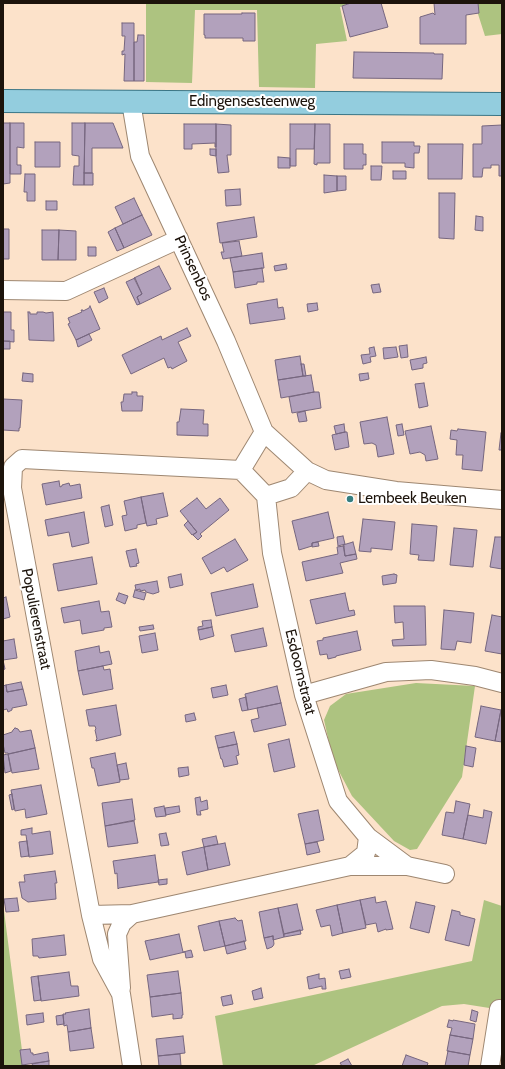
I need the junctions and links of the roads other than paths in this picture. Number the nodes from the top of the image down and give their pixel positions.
1 (3, 101) edge
2 (131, 102) junction
3 (502, 104) edge
4 (179, 239) junction
5 (3, 290) edge
6 (264, 432) junction
7 (241, 470) junction
8 (307, 471) junction
9 (266, 496) junction
10 (502, 500) edge
11 (502, 683) edge
12 (304, 695) junction
13 (368, 837) junction
14 (350, 866) junction
15 (407, 866) junction
16 (445, 874) dead end
17 (132, 914) junction
18 (91, 915) junction
19 (121, 994) junction
20 (499, 1009) dead end
21 (132, 1066) edge
22 (490, 1066) edge

1 - 2 main road, Edingensesteenweg
2 - 3 main road, Edingensesteenweg
2 - 4 street, Prinsenbos
4 - 5 street
4 - 6 street, Prinsenbos
6 - 7 street
6 - 8 street, Prinsenbos
7 - 9 street
7 - 18 street, Populierenstraat
8 - 9 street
8 - 10 street, Prinsenbos
9 - 12 street, Esdoornstraat
11 - 12 street
12 - 13 street, Esdoornstraat
13 - 14 street, Esdoornstraat
13 - 15 street, Esdoornstraat
14 - 15 street, Esdoornstraat
14 - 17 street, Esdoornstraat
15 - 16 street, Esdoornstraat
17 - 18 street, Esdoornstraat
17 - 19 street, Populierenstraat
18 - 19 street, Populierenstraat
19 - 21 street, Populierenstraat
20 - 22 street

